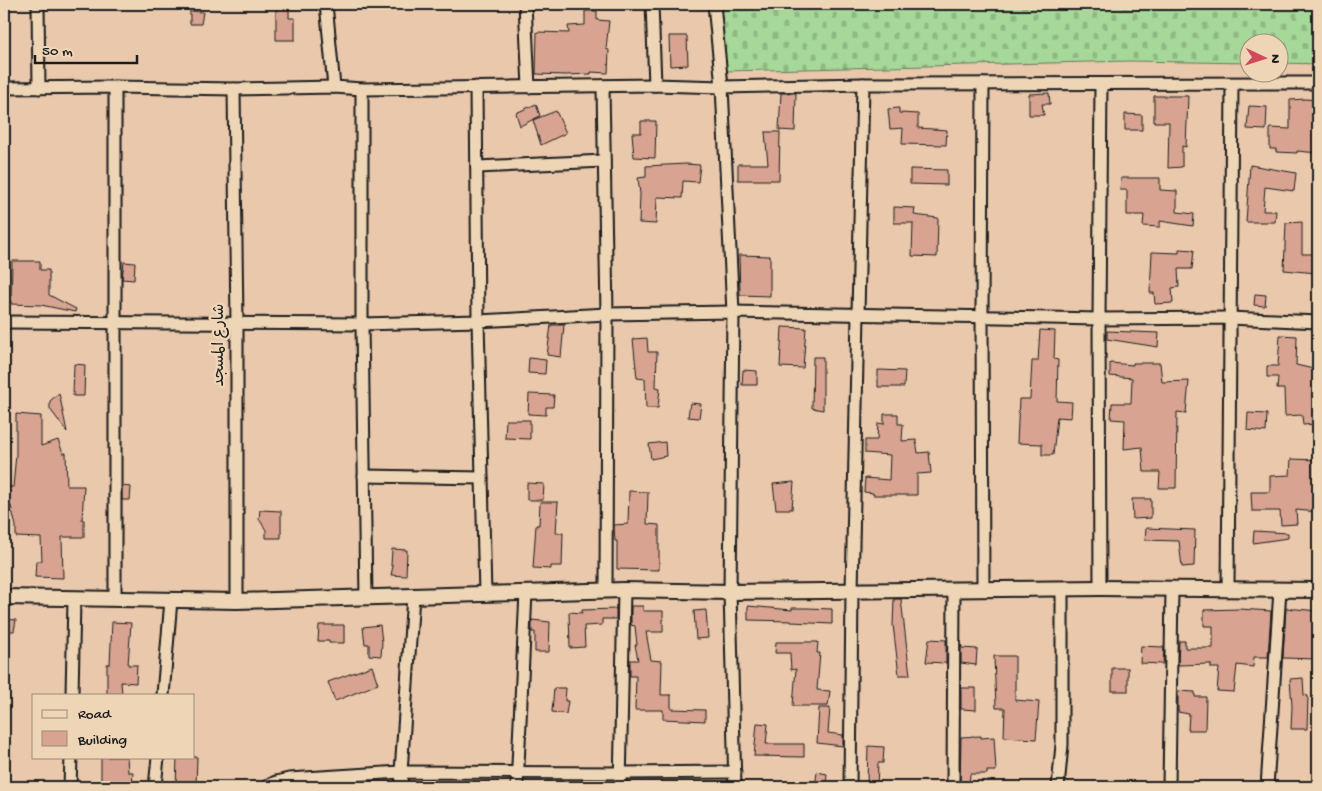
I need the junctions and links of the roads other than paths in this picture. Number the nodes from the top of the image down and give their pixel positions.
1 (38, 4) edge
2 (326, 4) edge
3 (525, 4) edge
4 (652, 4) edge
5 (714, 4) edge
6 (1318, 83) edge
7 (863, 84) junction
8 (983, 84) junction
9 (1101, 84) junction
10 (1232, 84) junction
11 (655, 85) junction
12 (604, 86) junction
13 (115, 87) junction
14 (334, 87) junction
15 (529, 87) junction
16 (722, 87) junction
17 (4, 88) edge
18 (39, 88) junction
19 (476, 88) junction
20 (234, 89) junction
21 (362, 89) junction
22 (604, 161) junction
23 (477, 167) junction
24 (733, 312) junction
25 (606, 314) junction
26 (857, 314) junction
27 (982, 317) junction
28 (1099, 318) junction
29 (1229, 318) junction
30 (478, 320) junction
31 (4, 322) edge
32 (114, 322) junction
33 (1318, 322) edge
34 (237, 323) junction
35 (362, 324) junction
36 (364, 476) junction
37 (482, 478) junction
38 (983, 588) junction
39 (1062, 588) junction
40 (1100, 588) junction
41 (954, 589) junction
42 (1172, 589) junction
43 (1228, 589) junction
44 (606, 590) junction
45 (624, 590) junction
46 (852, 590) junction
47 (1280, 590) junction
48 (1318, 590) edge
49 (526, 592) junction
50 (730, 592) junction
51 (485, 594) junction
52 (412, 596) junction
53 (4, 597) edge
54 (115, 598) junction
55 (366, 598) junction
56 (74, 599) junction
57 (171, 600) junction
58 (237, 601) junction
59 (72, 694) edge
60 (163, 694) edge
61 (71, 758) edge
62 (158, 758) edge
63 (401, 772) junction
64 (517, 772) junction
65 (735, 772) junction
66 (621, 773) junction
67 (70, 787) edge
68 (155, 787) edge
69 (266, 787) edge
70 (402, 787) edge
71 (517, 787) edge
72 (620, 787) edge
73 (735, 787) edge
74 (850, 787) edge
75 (953, 787) edge
76 (1058, 787) edge
77 (1169, 787) edge
78 (1267, 787) edge

1 - 18 street
2 - 14 street
3 - 15 street
4 - 11 street
5 - 16 street
6 - 10 street
7 - 8 street
7 - 16 street
7 - 26 street
8 - 9 street
8 - 27 street
9 - 10 street
9 - 28 street
10 - 29 street
11 - 12 street
11 - 16 street
12 - 15 street
12 - 22 street
13 - 18 street
13 - 20 street
13 - 32 street
14 - 20 street
14 - 21 street
15 - 19 street
16 - 24 street
17 - 18 street
19 - 21 street
19 - 23 street
20 - 34 street, شارع المسجد
21 - 35 street
22 - 23 street
22 - 25 street
23 - 30 street
24 - 25 street
24 - 26 street
24 - 50 street
25 - 30 street
25 - 44 street
26 - 27 street
26 - 46 street
27 - 28 street
27 - 38 street
28 - 29 street
28 - 40 street
29 - 33 street
29 - 43 street
30 - 35 street
30 - 37 street
31 - 32 street
32 - 34 street
32 - 54 street
34 - 35 street
34 - 58 street, شارع المسجد
35 - 36 street
36 - 37 street
36 - 55 street
37 - 51 street
38 - 39 street
38 - 41 street
39 - 40 street
39 - 76 street
40 - 42 street
41 - 46 street
41 - 75 street
42 - 43 street
42 - 77 street
43 - 47 street
44 - 45 street
44 - 49 street
45 - 50 street
45 - 66 street
46 - 50 street
46 - 74 street
47 - 48 street
47 - 78 street
49 - 51 street
49 - 64 street
50 - 65 street
51 - 52 street
52 - 55 street
52 - 63 street
53 - 56 street
54 - 56 street
54 - 57 street
55 - 58 street
56 - 59 street
57 - 58 street
57 - 60 street
61 - 67 street
62 - 68 street
63 - 64 street
63 - 69 street
63 - 70 street
64 - 66 street
64 - 71 street
65 - 66 street
65 - 73 street
66 - 72 street

